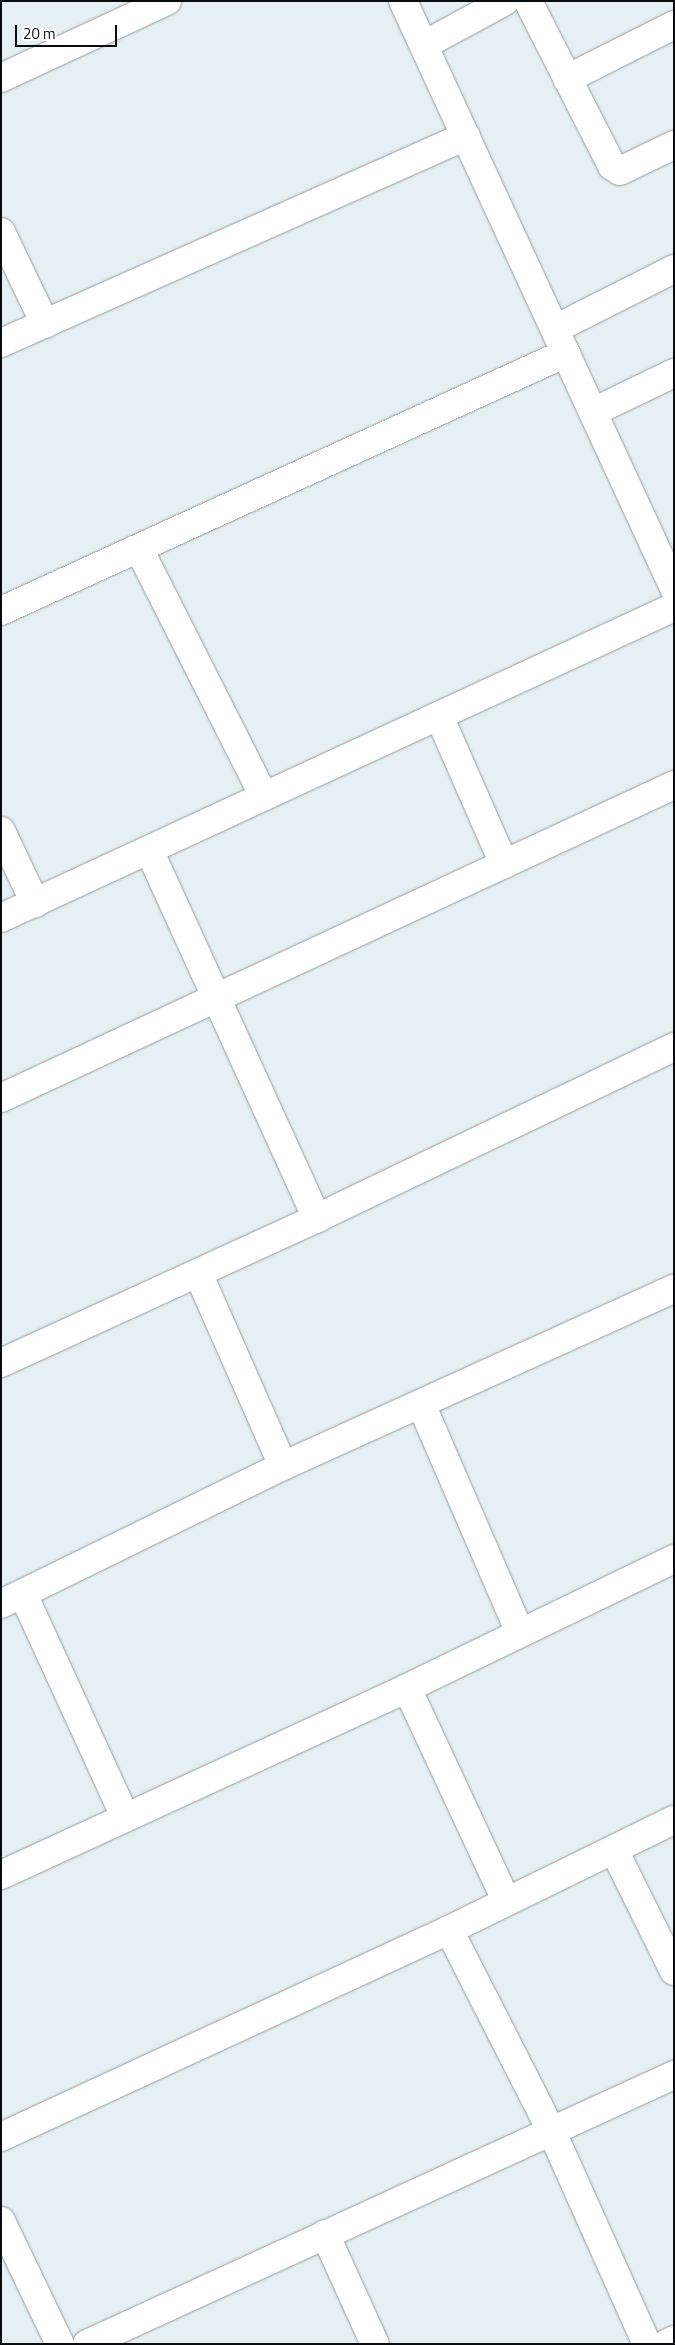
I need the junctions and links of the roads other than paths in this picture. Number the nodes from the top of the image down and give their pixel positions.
1 (168, 1) edge
2 (403, 1) edge
3 (505, 1) edge
4 (528, 1) edge
5 (674, 25) edge
6 (424, 45) junction
7 (1, 78) edge
8 (567, 79) junction
9 (466, 136) junction
10 (674, 145) edge
11 (1, 232) edge
12 (674, 268) edge
13 (45, 324) junction
14 (560, 341) junction
15 (1, 343) edge
16 (674, 373) edge
17 (593, 412) junction
18 (139, 549) junction
19 (674, 588) edge
20 (674, 607) edge
21 (1, 611) edge
22 (439, 716) junction
23 (674, 785) edge
24 (264, 796) junction
25 (1, 831) edge
26 (149, 850) junction
27 (504, 864) junction
28 (34, 903) junction
29 (1, 918) edge
30 (218, 997) junction
31 (674, 1046) edge
32 (1, 1098) edge
33 (317, 1218) junction
34 (198, 1273) junction
35 (674, 1289) edge
36 (1, 1363) edge
37 (422, 1404) junction
38 (283, 1466) junction
39 (674, 1559) edge
40 (12, 1599) edge
41 (519, 1632) junction
42 (407, 1688) junction
43 (126, 1817) junction
44 (674, 1820) edge
45 (614, 1850) junction
46 (1, 1875) edge
47 (506, 1900) junction
48 (449, 1930) junction
49 (674, 1970) edge
50 (674, 2075) edge
51 (552, 2132) junction
52 (1, 2137) edge
53 (1, 2221) edge
54 (325, 2234) junction
55 (674, 2340) edge
56 (60, 2344) edge
57 (87, 2344) edge
58 (375, 2344) edge
59 (647, 2344) edge
60 (666, 2344) edge

1 - 7 street
2 - 6 street
3 - 6 street
4 - 8 street
5 - 8 street
6 - 9 street
8 - 10 street
9 - 13 street
9 - 14 street
11 - 13 street
12 - 14 street
13 - 15 street
14 - 17 street
14 - 18 street
16 - 17 street
17 - 19 street
18 - 21 street
18 - 24 street
20 - 22 street
22 - 24 street
22 - 27 street
23 - 27 street
24 - 26 street
25 - 28 street
26 - 28 street
26 - 30 street
27 - 30 street
28 - 29 street
30 - 32 street
30 - 33 street
31 - 33 street
33 - 34 street
34 - 36 street
34 - 38 street
35 - 37 street
37 - 38 street
37 - 41 street
38 - 40 street
39 - 41 street
40 - 43 street
41 - 42 street
42 - 43 street
42 - 47 street
43 - 46 street
44 - 45 street
45 - 47 street
45 - 49 street
47 - 48 street
48 - 51 street
48 - 52 street
50 - 51 street
51 - 54 street
51 - 59 street
53 - 56 street
54 - 57 street
54 - 58 street
55 - 60 street

